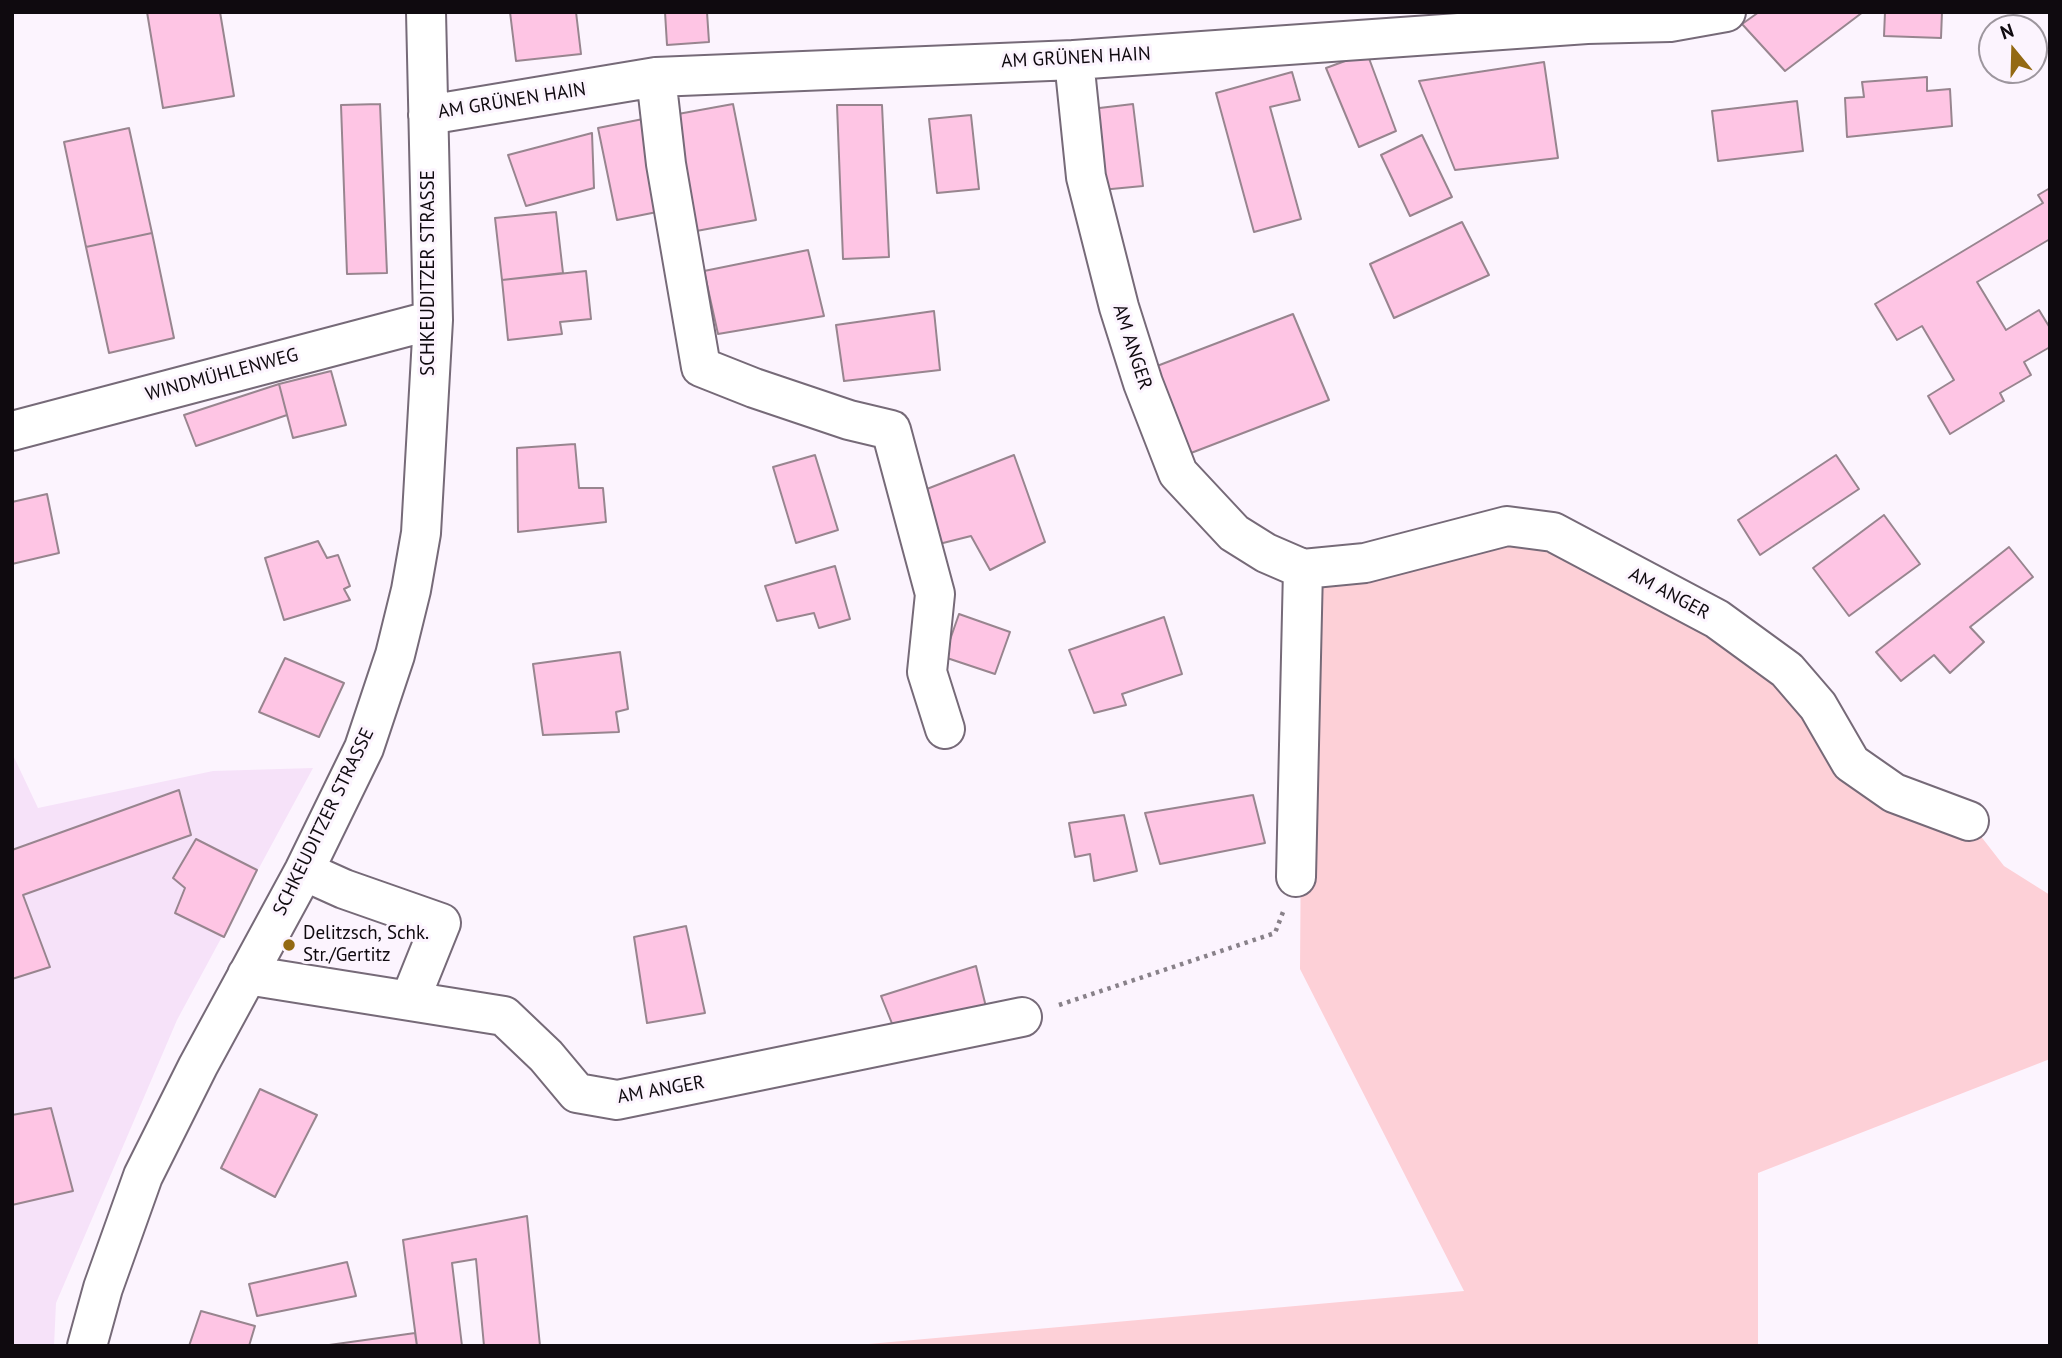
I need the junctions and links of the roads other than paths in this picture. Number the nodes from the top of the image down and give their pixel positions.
1 (426, 12) edge
2 (1726, 12) edge
3 (1074, 60) junction
4 (656, 77) junction
5 (428, 115) junction
6 (433, 320) junction
7 (12, 430) edge
8 (1303, 569) junction
9 (945, 729) dead end
10 (1969, 821) dead end
11 (304, 871) junction
12 (1296, 877) road end
13 (247, 975) junction
14 (410, 1000) junction
15 (1022, 1017) road end
16 (87, 1346) edge

1 - 5 street, SCHKEUDITZER STRASSE
2 - 3 street, AM GRÜNEN HAIN
3 - 4 street, AM GRÜNEN HAIN
3 - 8 street, AM ANGER
4 - 5 street, AM GRÜNEN HAIN
4 - 9 street
5 - 6 street, SCHKEUDITZER STRASSE
6 - 7 street, WINDMÜHLENWEG
6 - 11 street, SCHKEUDITZER STRASSE
8 - 10 street, AM ANGER
8 - 12 street
11 - 13 street, SCHKEUDITZER STRASSE
11 - 14 street
13 - 14 street, AM ANGER
13 - 16 street, SCHKEUDITZER STRASSE
14 - 15 street, AM ANGER

